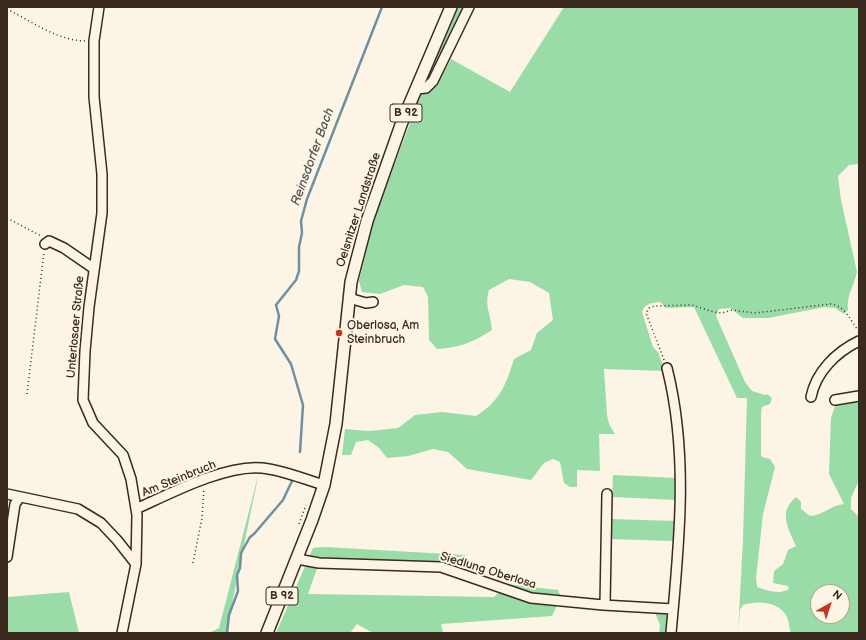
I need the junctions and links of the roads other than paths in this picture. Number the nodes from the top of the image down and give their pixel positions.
1 (99, 7) edge
2 (451, 7) edge
3 (469, 7) edge
4 (416, 89) junction
5 (47, 242) road end
6 (94, 268) junction
7 (349, 298) junction
8 (373, 302) dead end
9 (859, 341) edge
10 (667, 368) road end
11 (859, 396) edge
12 (811, 397) dead end
13 (835, 400) dead end
14 (324, 485) junction
15 (7, 494) edge
16 (607, 494) dead end
17 (20, 497) junction
18 (136, 509) junction
19 (7, 557) edge
20 (297, 559) junction
21 (136, 564) junction
22 (605, 605) junction
23 (673, 609) junction
24 (122, 633) edge
25 (267, 633) edge
26 (671, 633) edge

1 - 6 street, Unterlosaer Straße
2 - 4 main road, Oelsnitzer Landstraße / B 92
3 - 4 street
4 - 7 main road, Oelsnitzer Landstraße / B 92
5 - 6 street
6 - 18 street, Unterlosaer Straße
7 - 8 street
7 - 14 main road, Oelsnitzer Landstraße / B 92
9 - 12 street
10 - 23 street
11 - 13 street
14 - 18 street, Am Steinbruch
14 - 20 main road, B 92
15 - 17 street
16 - 22 street
17 - 19 street
17 - 21 street
18 - 21 street, Unterlosaer Straße
20 - 22 street, Siedlung Oberlosa
20 - 25 main road, B 92
21 - 24 street, Unterlosaer Straße
22 - 23 street, Siedlung Oberlosa
23 - 26 street

